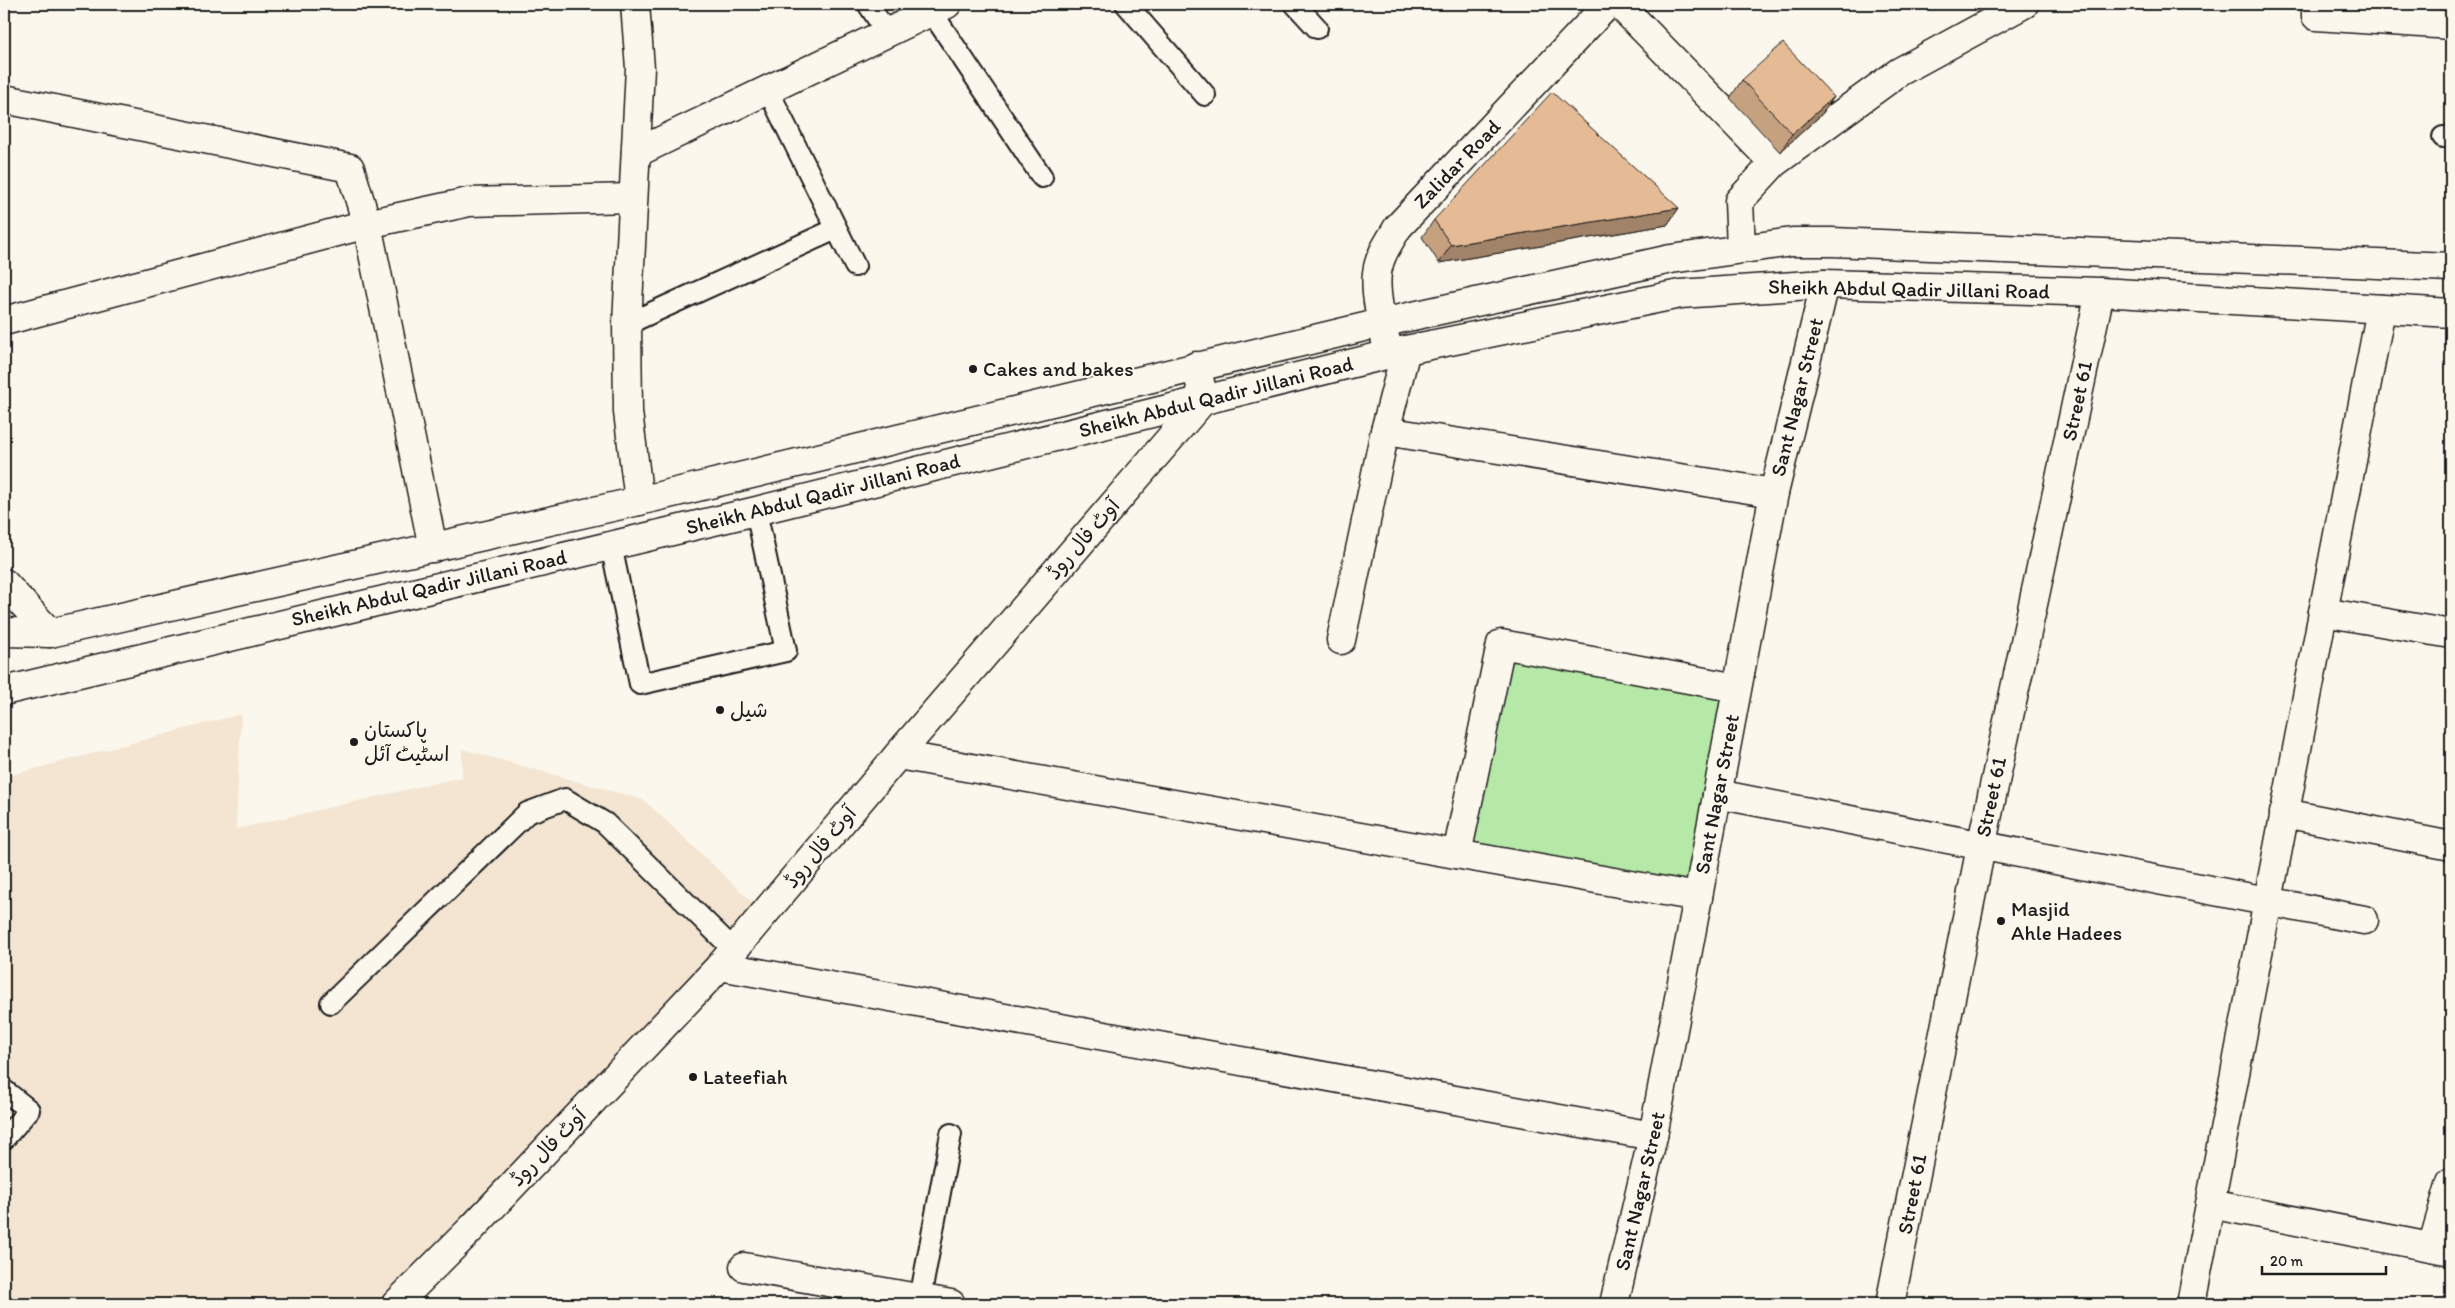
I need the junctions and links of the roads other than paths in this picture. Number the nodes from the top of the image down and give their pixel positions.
1 (636, 4) edge
2 (868, 4) edge
3 (1126, 4) edge
4 (1295, 4) edge
5 (1608, 4) edge
6 (1619, 4) edge
7 (2024, 4) edge
8 (2316, 4) edge
9 (939, 8) edge
10 (2451, 25) edge
11 (1317, 28) dead end
12 (887, 33) junction
13 (768, 90) junction
14 (1205, 95) dead end
15 (4, 100) edge
16 (636, 153) junction
17 (1774, 163) junction
18 (1042, 177) dead end
19 (633, 198) junction
20 (367, 224) junction
21 (836, 229) junction
22 (1741, 248) junction
23 (855, 266) dead end
24 (2451, 267) edge
25 (1825, 284) junction
26 (2100, 292) junction
27 (2381, 309) junction
28 (2451, 313) edge
29 (4, 321) edge
30 (1381, 323) junction
31 (627, 324) junction
32 (1398, 352) junction
33 (1196, 366) junction
34 (1204, 399) junction
35 (1385, 431) junction
36 (1774, 493) junction
37 (639, 500) junction
38 (756, 511) junction
39 (610, 545) junction
40 (433, 548) junction
41 (4, 583) edge
42 (2323, 612) junction
43 (4, 632) edge
44 (50, 634) junction
45 (2451, 634) edge
46 (1341, 640) dead end
47 (1737, 688) junction
48 (4, 691) edge
49 (898, 755) junction
50 (1717, 794) junction
51 (2284, 813) junction
52 (1981, 846) junction
53 (2451, 846) edge
54 (1457, 854) junction
55 (1698, 897) junction
56 (2267, 901) junction
57 (2364, 920) dead end
58 (727, 958) junction
59 (331, 1003) dead end
60 (4, 1090) edge
61 (951, 1134) dead end
62 (1653, 1136) junction
63 (4, 1138) edge
64 (2451, 1182) edge
65 (2210, 1204) junction
66 (2441, 1249) edge
67 (744, 1267) dead end
68 (920, 1299) junction
69 (396, 1304) edge
70 (951, 1304) edge
71 (1614, 1304) edge
72 (1890, 1304) edge
73 (2191, 1304) edge

1 - 16 street
2 - 12 lane
3 - 14 lane
4 - 11 lane
5 - 30 street, Zalidar Road
6 - 17 street
7 - 17 street
8 - 10 street
9 - 12 street
9 - 18 lane
12 - 13 street
13 - 16 street
13 - 21 lane
15 - 20 street
16 - 19 street
17 - 22 street
19 - 20 street
19 - 31 street
20 - 29 street
20 - 40 street
21 - 23 lane
21 - 31 lane
22 - 24 street, Sheikh Abdul Qadir Jillani Road
22 - 30 street, Sheikh Abdul Qadir Jillani Road
25 - 26 street, Sheikh Abdul Qadir Jillani Road
25 - 32 street, Sheikh Abdul Qadir Jillani Road
25 - 36 street, Sant Nagar Street
26 - 27 street, Sheikh Abdul Qadir Jillani Road
26 - 52 street, Street 61
27 - 28 street, Sheikh Abdul Qadir Jillani Road
27 - 42 street
30 - 32 street, Zalidar Road
30 - 33 street, Sheikh Abdul Qadir Jillani Road
31 - 37 street
32 - 34 street, Sheikh Abdul Qadir Jillani Road
32 - 35 street
33 - 34 street
33 - 37 street, Sheikh Abdul Qadir Jillani Road
34 - 38 street, Sheikh Abdul Qadir Jillani Road
34 - 49 street, آوٹ فال روڈ
35 - 36 street
35 - 46 street
36 - 47 street, Sant Nagar Street
37 - 40 street, Sheikh Abdul Qadir Jillani Road
38 - 39 street, Sheikh Abdul Qadir Jillani Road
38 - 39 lane
39 - 48 street, Sheikh Abdul Qadir Jillani Road
40 - 44 street, Sheikh Abdul Qadir Jillani Road
41 - 44 street
42 - 45 street
42 - 51 street
43 - 44 street, Sheikh Abdul Qadir Jillani Road
47 - 50 street, Sant Nagar Street
47 - 54 street
49 - 54 street
49 - 58 street, آوٹ فال روڈ
50 - 52 street
50 - 55 street, Sant Nagar Street
51 - 53 street
51 - 56 street
52 - 56 street
52 - 72 street, Street 61
54 - 55 street
55 - 62 street, Sant Nagar Street
56 - 57 street
56 - 65 street
58 - 59 lane
58 - 62 street
58 - 69 street, آوٹ فال روڈ
60 - 63 lane
61 - 68 lane
62 - 71 street, Sant Nagar Street
64 - 66 street
65 - 66 street
65 - 73 street
67 - 68 street
68 - 70 street

